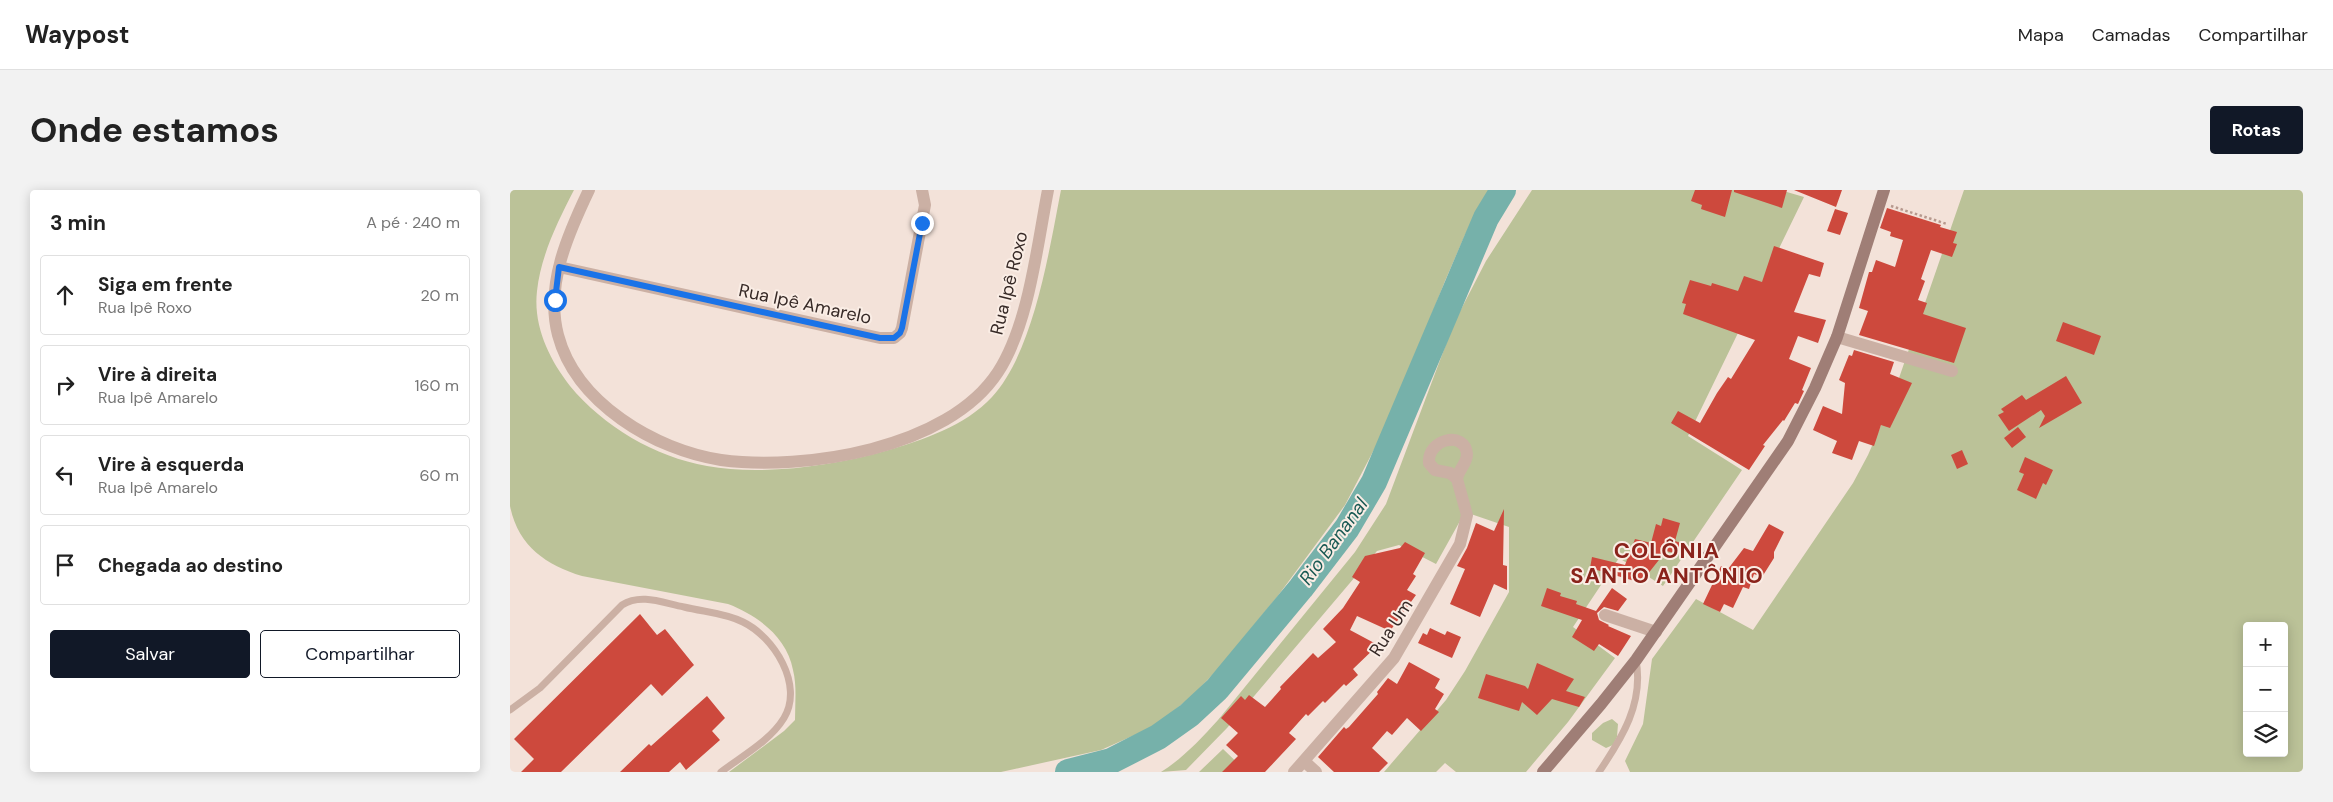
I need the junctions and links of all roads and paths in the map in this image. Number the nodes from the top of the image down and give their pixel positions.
1 (588, 190) edge
2 (922, 190) edge
3 (1048, 190) edge
4 (1884, 190) edge
5 (1880, 202) junction
6 (1946, 224) dead end
7 (559, 267) junction
8 (1837, 336) junction
9 (1952, 370) dead end
10 (1457, 479) dead end
11 (1605, 615) dead end
12 (1656, 632) junction
13 (1636, 660) junction
14 (510, 710) edge
15 (1304, 761) junction
16 (720, 772) edge
17 (1294, 772) edge
18 (1316, 772) edge
19 (1543, 772) edge
20 (1599, 772) edge

1 - 7 street, Rua Ipê Roxo
2 - 7 street, Rua Ipê Amarelo
3 - 7 street, Rua Ipê Roxo
4 - 5 main road
5 - 6 path
5 - 8 main road
8 - 9 street
8 - 12 main road
10 - 15 street, Rua Um
11 - 12 street
12 - 13 main road
13 - 19 main road
13 - 20 lane
14 - 16 lane
15 - 17 street, Rua Um
15 - 18 street

